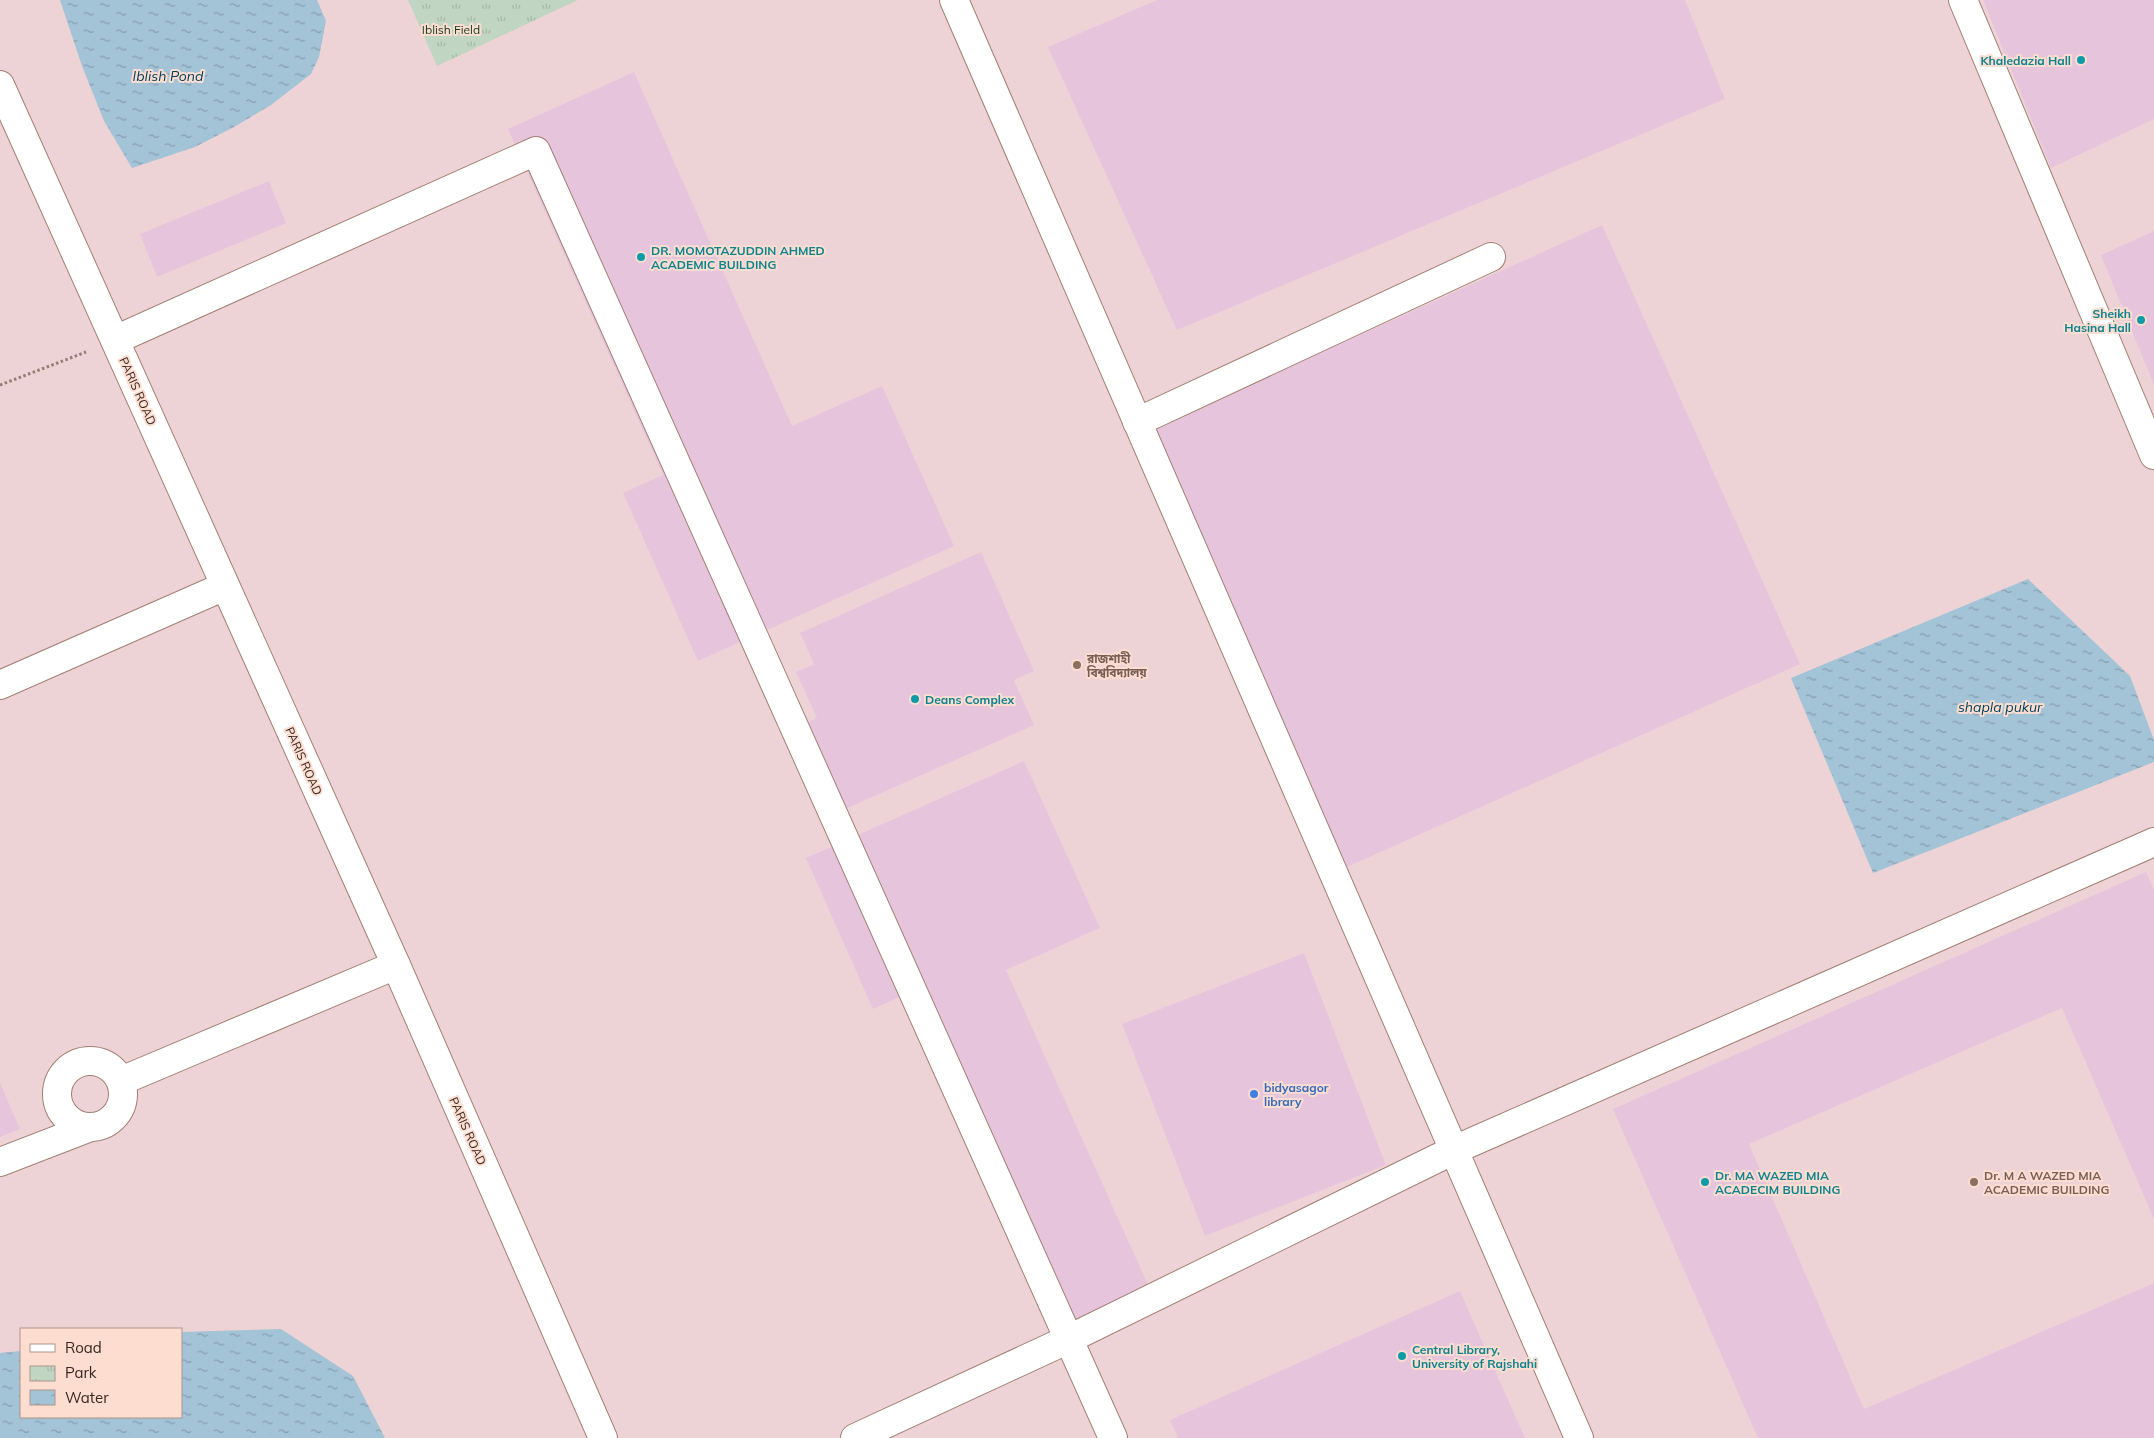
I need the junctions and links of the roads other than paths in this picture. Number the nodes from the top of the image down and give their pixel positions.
1 (954, 0) edge
2 (1963, 0) edge
3 (0, 85) edge
4 (1491, 257) dead end
5 (115, 340) junction
6 (1137, 422) junction
7 (2154, 455) edge
8 (226, 586) junction
9 (0, 685) edge
10 (2154, 842) edge
11 (396, 965) junction
12 (121, 1082) junction
13 (88, 1128) junction
14 (1454, 1150) junction
15 (0, 1162) edge
16 (1069, 1339) junction
17 (603, 1438) edge
18 (855, 1438) edge
19 (1113, 1438) edge
20 (1579, 1438) edge

1 - 6 street
2 - 7 street
3 - 5 street, PARIS ROAD
4 - 6 street
5 - 8 street, PARIS ROAD
5 - 16 street
6 - 14 street
8 - 9 street
8 - 11 street, PARIS ROAD
10 - 14 street
11 - 12 street
11 - 17 street, PARIS ROAD
12 - 13 street
12 - 13 street
13 - 15 street
14 - 16 street
14 - 20 street
16 - 18 street
16 - 19 street

